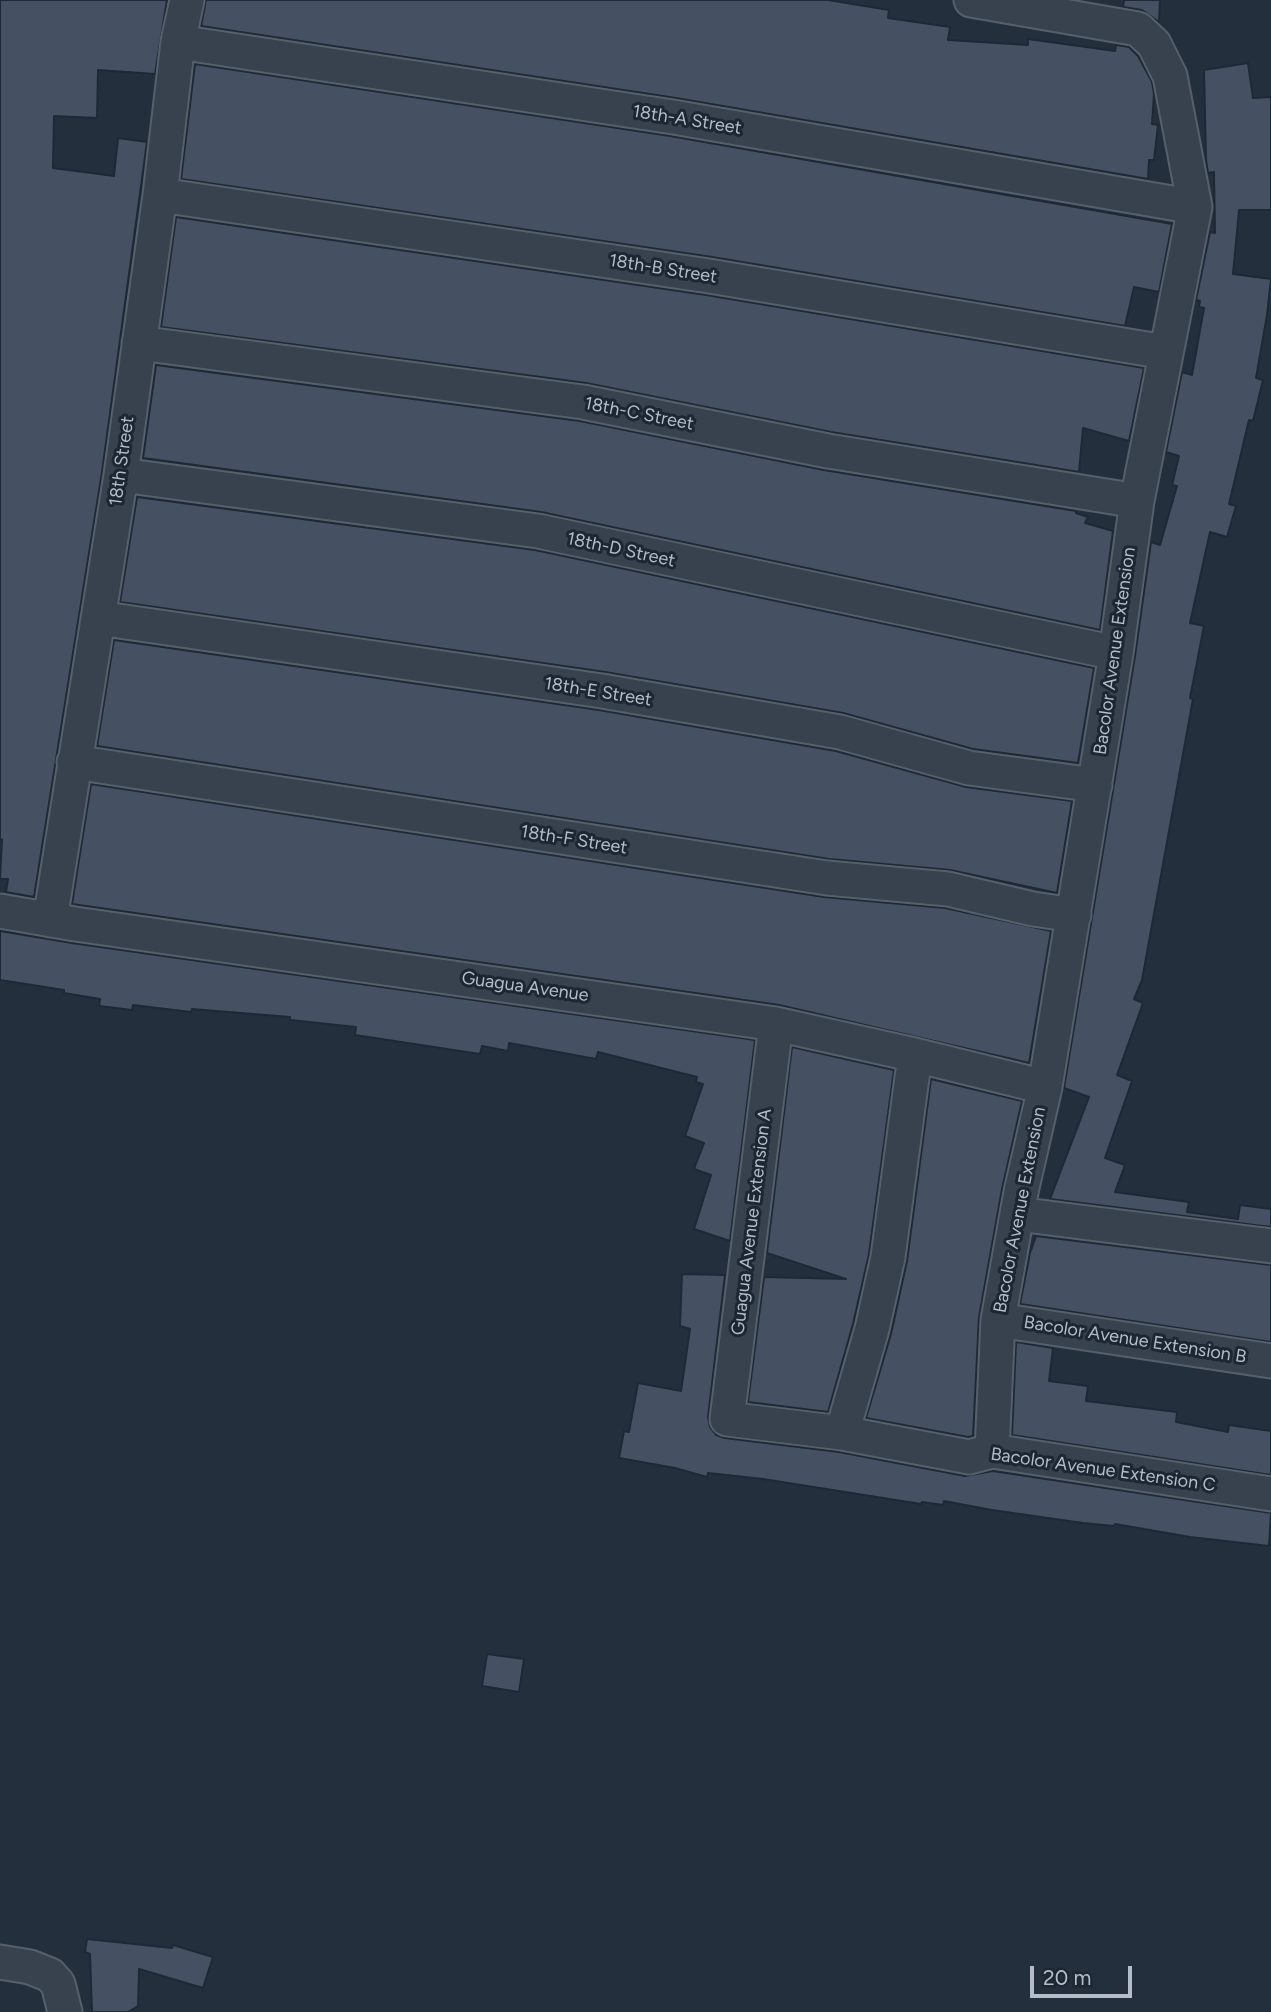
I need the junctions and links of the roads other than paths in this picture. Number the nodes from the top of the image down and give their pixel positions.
1 (187, 0) edge
2 (971, 0) edge
3 (177, 42) junction
4 (160, 195) junction
5 (1195, 207) junction
6 (139, 343) junction
7 (1165, 352) junction
8 (121, 475) junction
9 (1137, 501) junction
10 (98, 618) junction
11 (1116, 653) junction
12 (74, 762) junction
13 (1095, 785) junction
14 (0, 911) edge
15 (1074, 915) junction
16 (50, 920) junction
17 (776, 1024) junction
18 (915, 1055) junction
19 (1045, 1087) junction
20 (1017, 1214) junction
21 (1271, 1247) edge
22 (998, 1320) junction
23 (1271, 1361) edge
24 (727, 1419) joint
25 (842, 1433) junction
26 (992, 1451) junction
27 (1271, 1494) edge
28 (0, 1962) edge
29 (65, 2012) edge

1 - 3 street, 18th Street
2 - 5 street, Bacolor Avenue Extension
3 - 4 street, 18th Street
3 - 5 street, 18th-A Street
4 - 6 street, 18th Street
4 - 7 street, 18th-B Street
5 - 7 street, Bacolor Avenue Extension
6 - 8 street, 18th Street
6 - 9 street, 18th-C Street
7 - 9 street, Bacolor Avenue Extension
8 - 10 street, 18th Street
8 - 11 street, 18th-D Street
9 - 11 street, Bacolor Avenue Extension
10 - 12 street, 18th Street
10 - 13 street, 18th-E Street
11 - 13 street, Bacolor Avenue Extension
12 - 15 street, 18th-F Street
12 - 16 street, 18th Street
13 - 15 street, Bacolor Avenue Extension
14 - 16 street, Guagua Avenue
15 - 19 street, Bacolor Avenue Extension
16 - 17 street, Guagua Avenue
17 - 18 street, Guagua Avenue
17 - 24 street, Guagua Avenue Extension A
18 - 19 street, Guagua Avenue
18 - 25 street
19 - 20 street, Bacolor Avenue Extension
20 - 21 street
20 - 22 street, Bacolor Avenue Extension
22 - 23 street, Bacolor Avenue Extension B
22 - 26 street, Bacolor Avenue Extension
24 - 25 street, Bacolor Avenue Extension C
25 - 26 street, Bacolor Avenue Extension C
26 - 27 street, Bacolor Avenue Extension C
28 - 29 street

